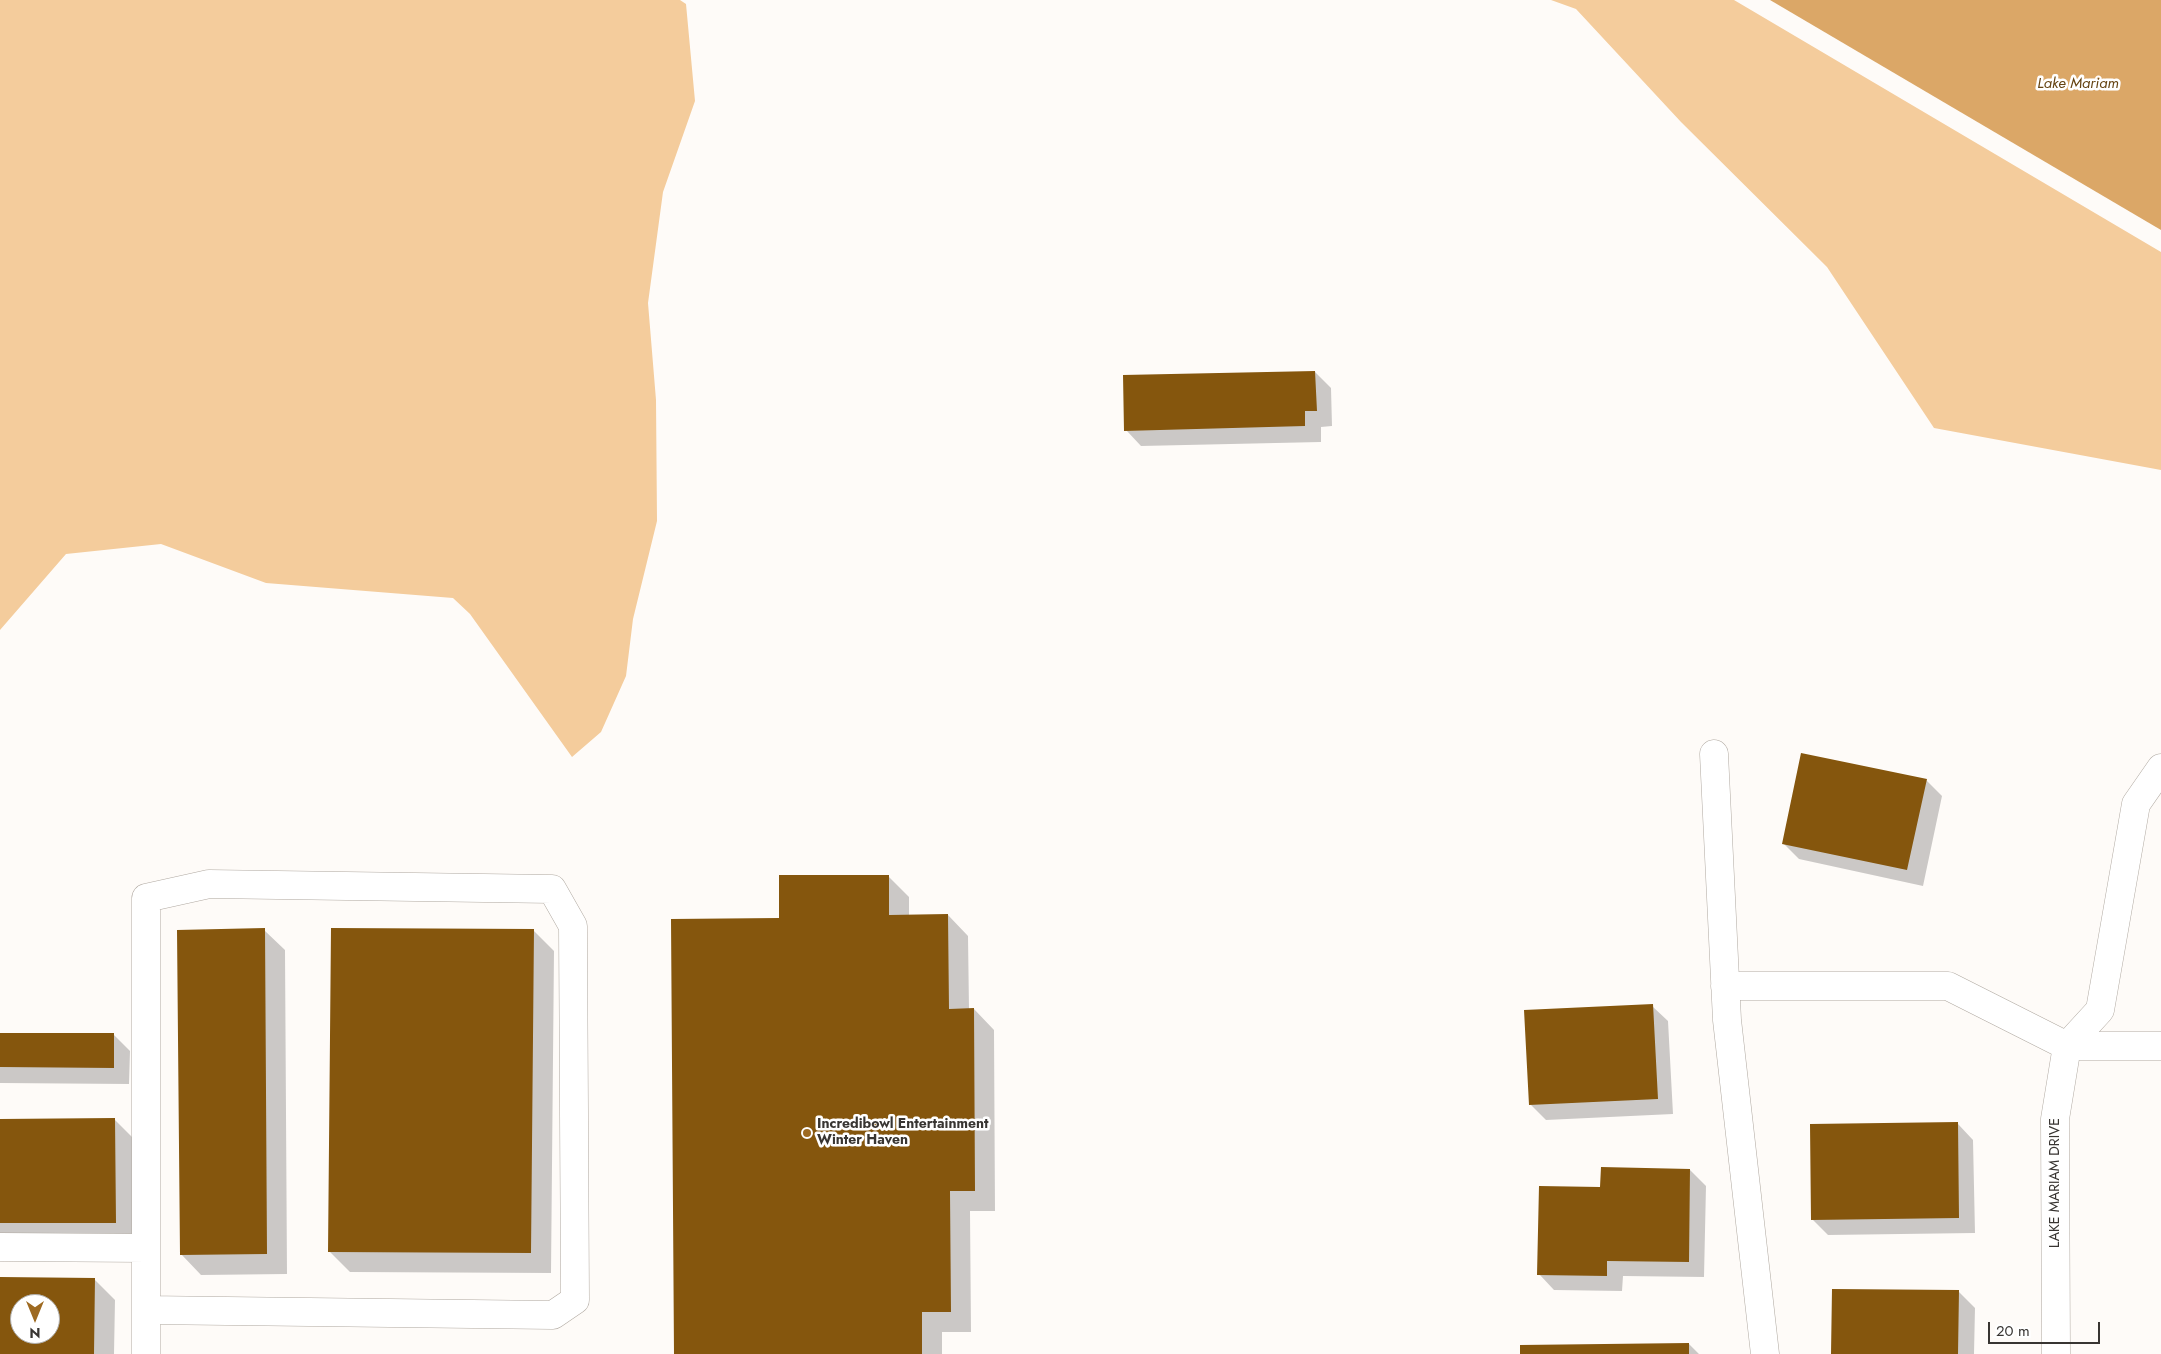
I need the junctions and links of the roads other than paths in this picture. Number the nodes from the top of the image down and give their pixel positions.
1 (1714, 754) dead end
2 (2161, 768) edge
3 (1725, 986) junction
4 (2068, 1046) junction
5 (2161, 1046) edge
6 (0, 1247) edge
7 (146, 1248) junction
8 (146, 1310) junction
9 (146, 1354) edge
10 (1765, 1354) edge
11 (2056, 1354) edge

1 - 3 street
2 - 4 street
3 - 4 street
3 - 10 street
4 - 5 street
4 - 11 street, LAKE MARIAM DRIVE
6 - 7 street
7 - 8 street
7 - 8 street
8 - 9 street

